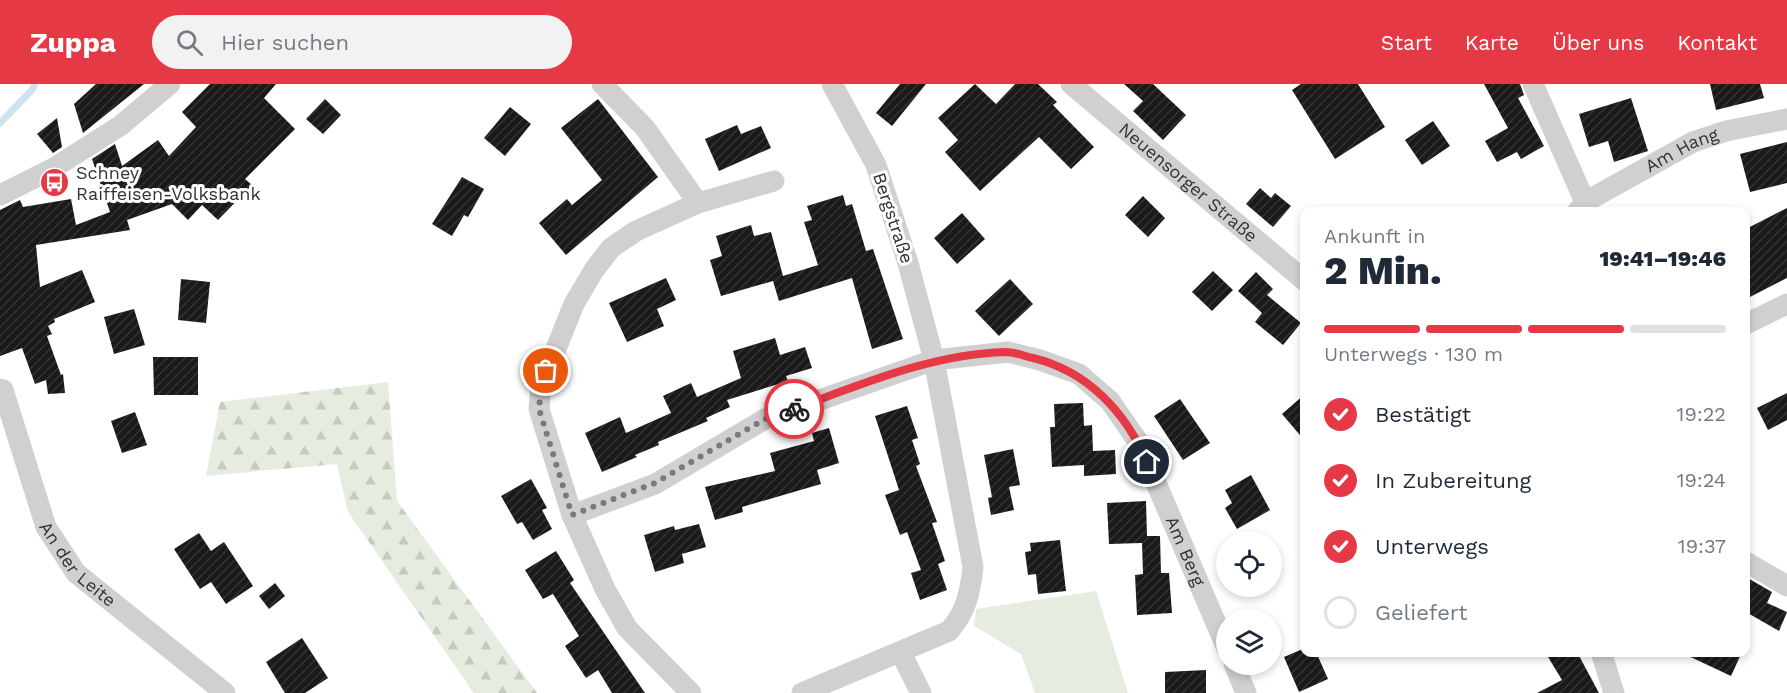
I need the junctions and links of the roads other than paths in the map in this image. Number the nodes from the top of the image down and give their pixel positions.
1 (170, 84) edge
2 (602, 84) edge
3 (832, 84) edge
4 (1071, 84) edge
5 (1533, 84) edge
6 (1787, 119) edge
7 (774, 181) dead end
8 (0, 195) edge
9 (698, 203) junction
10 (1581, 207) edge
11 (1300, 277) edge
12 (1787, 304) edge
13 (1750, 322) edge
14 (934, 360) junction
15 (0, 389) edge
16 (572, 515) junction
17 (1750, 564) edge
18 (1787, 586) edge
19 (1216, 623) edge
20 (901, 653) junction
21 (1603, 657) edge
22 (1239, 675) edge
23 (225, 693) edge
24 (692, 693) edge
25 (802, 693) edge
26 (921, 693) edge
27 (1246, 693) edge
28 (1614, 693) edge

1 - 8 street
2 - 9 street
3 - 14 street, Bergstraße
4 - 11 street, Neuensorger Straße
5 - 10 street
6 - 10 street, Am Hang
7 - 9 street
9 - 16 street
12 - 13 street
14 - 16 street, Am Berg
14 - 19 street, Am Berg
14 - 20 street, Bergstraße
15 - 23 street, An der Leite
16 - 24 street
17 - 18 street
20 - 25 street, Bergstraße
20 - 26 street
21 - 28 street
22 - 27 street

